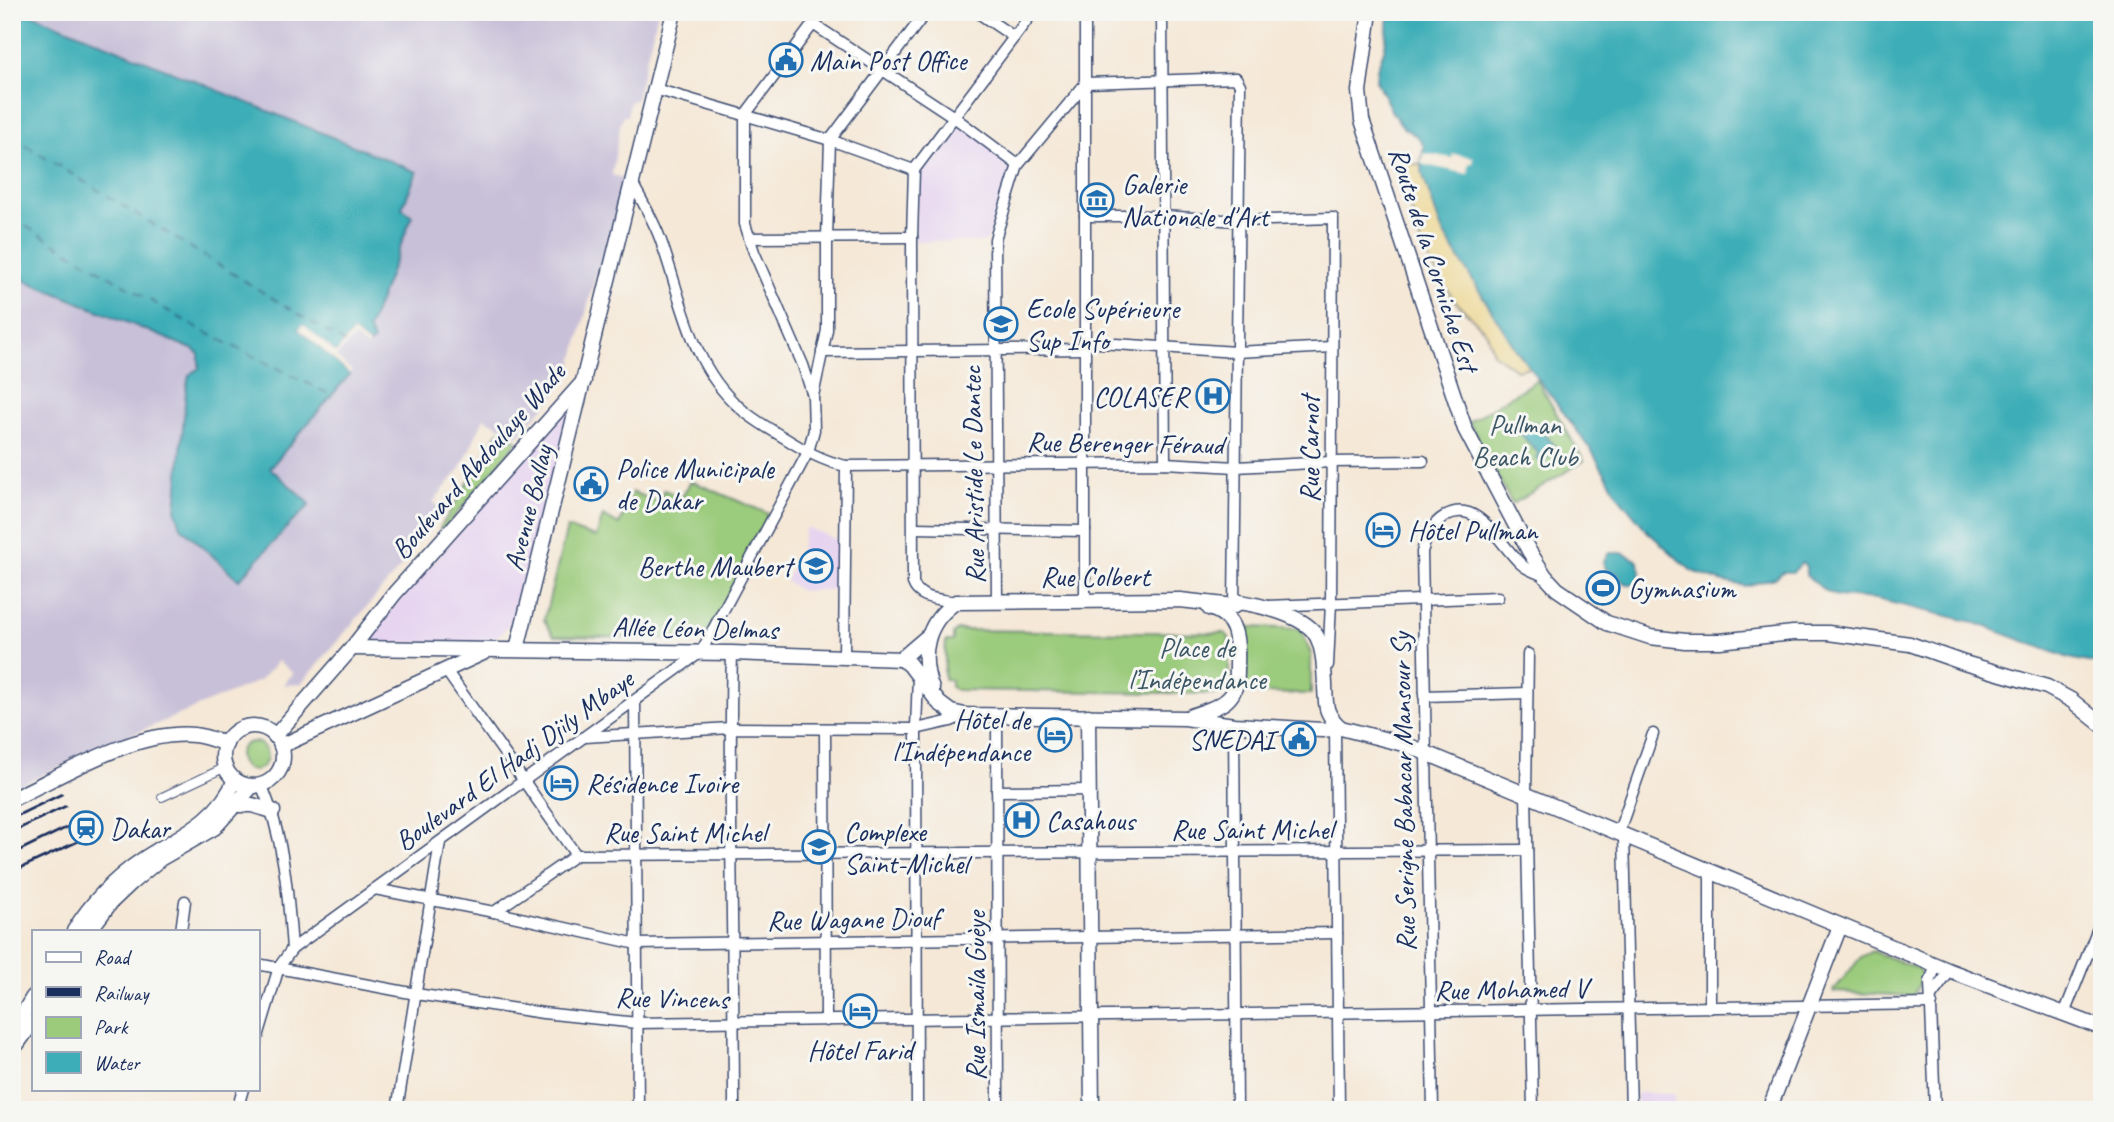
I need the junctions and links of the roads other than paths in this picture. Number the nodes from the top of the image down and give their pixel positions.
1 (674, 12) edge
2 (822, 12) edge
3 (926, 12) edge
4 (977, 12) edge
5 (1033, 12) edge
6 (1085, 12) edge
7 (1162, 12) edge
8 (1370, 12) edge
9 (813, 24) junction
10 (1014, 37) junction
11 (883, 71) junction
12 (1163, 81) junction
13 (1086, 83) junction
14 (655, 89) junction
15 (745, 116) junction
16 (954, 117) junction
17 (830, 140) junction
18 (1018, 165) junction
19 (914, 170) junction
20 (631, 181) junction
21 (1085, 216) junction
22 (1163, 216) junction
23 (1238, 221) junction
24 (827, 237) junction
25 (912, 237) junction
26 (749, 238) junction
27 (1085, 346) junction
28 (1164, 346) junction
29 (1332, 346) junction
30 (995, 350) junction
31 (913, 351) junction
32 (822, 352) junction
33 (1236, 352) junction
34 (586, 379) junction
35 (813, 396) junction
36 (808, 453) junction
37 (1423, 461) dead end
38 (1332, 462) junction
39 (1165, 463) junction
40 (1085, 464) junction
41 (996, 465) junction
42 (846, 466) junction
43 (914, 466) junction
44 (1236, 467) junction
45 (914, 528) junction
46 (996, 530) junction
47 (1085, 531) junction
48 (1545, 576) junction
49 (1498, 597) dead end
50 (1085, 600) junction
51 (1180, 600) junction
52 (1422, 600) junction
53 (997, 601) junction
54 (956, 602) junction
55 (1331, 603) junction
56 (1234, 606) junction
57 (1261, 606) junction
58 (928, 636) junction
59 (352, 648) junction
60 (517, 649) junction
61 (488, 651) junction
62 (702, 652) junction
63 (732, 653) junction
64 (1528, 654) dead end
65 (844, 657) junction
66 (901, 659) junction
67 (445, 669) junction
68 (918, 676) junction
69 (1325, 681) junction
70 (1528, 693) junction
71 (934, 695) junction
72 (1424, 696) junction
73 (635, 701) junction
74 (965, 715) junction
75 (997, 715) junction
76 (1088, 716) junction
77 (1185, 718) junction
78 (1234, 725) junction
79 (2102, 725) edge
80 (730, 728) junction
81 (1338, 728) junction
82 (825, 729) junction
83 (916, 729) junction
84 (635, 734) junction
85 (1653, 734) dead end
86 (585, 737) junction
87 (278, 741) junction
88 (226, 744) junction
89 (1425, 753) junction
90 (226, 768) junction
91 (235, 780) junction
92 (524, 781) junction
93 (257, 785) junction
94 (1089, 790) junction
95 (997, 791) junction
96 (1525, 796) junction
97 (162, 797) dead end
98 (12, 799) edge
99 (236, 805) junction
100 (273, 811) junction
101 (1621, 835) junction
102 (440, 842) junction
103 (1527, 850) junction
104 (1336, 851) junction
105 (1427, 851) junction
106 (1089, 852) junction
107 (1235, 852) junction
108 (916, 853) junction
109 (997, 853) junction
110 (732, 854) junction
111 (825, 854) junction
112 (576, 855) junction
113 (636, 855) junction
114 (1710, 872) junction
115 (375, 889) junction
116 (431, 900) junction
117 (185, 901) dead end
118 (495, 912) junction
119 (2102, 918) edge
120 (1840, 926) junction
121 (75, 930) edge
122 (90, 930) edge
123 (181, 930) edge
124 (1337, 933) junction
125 (1236, 935) junction
126 (1090, 937) junction
127 (997, 939) junction
128 (917, 940) junction
129 (826, 942) junction
130 (734, 943) junction
131 (637, 944) junction
132 (292, 949) junction
133 (259, 964) edge
134 (1936, 965) junction
135 (279, 967) junction
136 (1950, 971) junction
137 (416, 994) junction
138 (32, 1000) edge
139 (1932, 1000) junction
140 (1808, 1007) junction
141 (1710, 1008) junction
142 (1628, 1010) junction
143 (1531, 1011) junction
144 (1431, 1013) junction
145 (1338, 1014) junction
146 (2064, 1014) junction
147 (1237, 1016) junction
148 (1091, 1018) junction
149 (998, 1019) junction
150 (917, 1020) junction
151 (826, 1021) junction
152 (734, 1022) junction
153 (32, 1023) edge
154 (637, 1023) junction
155 (2102, 1028) edge
156 (12, 1032) edge
157 (259, 1033) edge
158 (12, 1051) edge
159 (243, 1090) edge
160 (237, 1110) edge
161 (397, 1110) edge
162 (638, 1110) edge
163 (734, 1110) edge
164 (918, 1110) edge
165 (998, 1110) edge
166 (1092, 1110) edge
167 (1237, 1110) edge
168 (1339, 1110) edge
169 (1433, 1110) edge
170 (1533, 1110) edge
171 (1631, 1110) edge
172 (1769, 1110) edge
173 (1935, 1110) edge

1 - 14 street, Boulevard Abdoulaye Wade
2 - 9 street
3 - 11 street
4 - 10 street
5 - 10 street
6 - 13 street
7 - 12 street
8 - 48 street, Route de la Corniche Est
9 - 11 street
9 - 15 street
10 - 16 street
11 - 16 street
11 - 17 street
12 - 13 street
12 - 22 street
12 - 23 street
13 - 18 street, Rue Aristide Le Dantec
13 - 21 street
14 - 15 street
14 - 20 street, Boulevard Abdoulaye Wade
15 - 17 street
15 - 26 street, Boulevard El Hadj Djily Mbaye
16 - 18 street
16 - 19 street
17 - 19 street
17 - 24 street
18 - 30 street, Rue Aristide Le Dantec
19 - 25 street
20 - 34 street, Boulevard Abdoulaye Wade
20 - 36 street, Rue Berenger Féraud
21 - 22 street
21 - 27 street
22 - 23 street
22 - 28 street
23 - 29 street, Rue Carnot
23 - 33 street
24 - 25 street
24 - 26 street
24 - 32 street
25 - 31 street
26 - 35 street, Boulevard El Hadj Djily Mbaye
27 - 28 street
27 - 30 street
27 - 40 street
28 - 33 street
28 - 39 street
29 - 33 street
29 - 38 street, Rue Carnot
30 - 31 street
30 - 41 street, Rue Aristide Le Dantec
31 - 32 street
31 - 43 street
32 - 35 street
33 - 44 street
34 - 59 street, Boulevard Abdoulaye Wade
34 - 60 street, Avenue Ballay
35 - 36 street, Boulevard El Hadj Djily Mbaye
36 - 42 street, Rue Berenger Féraud
36 - 62 street, Boulevard El Hadj Djily Mbaye
37 - 38 street, Rue Berenger Féraud
38 - 44 street, Rue Berenger Féraud
38 - 55 street, Rue Carnot
39 - 40 street, Rue Berenger Féraud
39 - 44 street, Rue Berenger Féraud
40 - 41 street, Rue Berenger Féraud
40 - 47 street
41 - 43 street, Rue Berenger Féraud
41 - 46 street, Rue Aristide Le Dantec
42 - 43 street, Rue Berenger Féraud
42 - 65 street
43 - 45 street
44 - 56 street
45 - 46 street
45 - 54 street
46 - 47 street
46 - 53 street, Rue Aristide Le Dantec
47 - 50 street
48 - 52 street, Rue Serigne Babacar Mansour Sy
48 - 79 street, Route de la Corniche Est
49 - 52 street
50 - 51 street, Rue Colbert
50 - 53 street, Rue Colbert
51 - 56 street, Rue Colbert
51 - 77 street
52 - 55 street
52 - 72 street, Rue Serigne Babacar Mansour Sy
53 - 54 street, Rue Colbert
54 - 58 street
55 - 57 street
55 - 69 street, Rue Carnot
56 - 57 street, Rue Colbert
57 - 69 street
58 - 66 street
58 - 71 street
59 - 61 street
59 - 87 street, Boulevard Abdoulaye Wade
60 - 61 street, Allée Léon Delmas
60 - 62 street, Allée Léon Delmas
61 - 67 street
62 - 63 street, Allée Léon Delmas
62 - 73 street, Boulevard El Hadj Djily Mbaye
63 - 65 street, Allée Léon Delmas
63 - 80 street
64 - 70 street
65 - 66 street, Allée Léon Delmas
66 - 68 street
67 - 87 street
67 - 92 street, Rue Saint Michel
68 - 71 street
68 - 83 street
69 - 81 street
70 - 72 street
70 - 96 street
71 - 74 street
72 - 89 street, Rue Serigne Babacar Mansour Sy
73 - 84 street
73 - 86 street, Boulevard El Hadj Djily Mbaye
74 - 75 street
74 - 83 street
75 - 76 street
75 - 95 street, Rue Ismaila Guèye
76 - 77 street
76 - 94 street
77 - 78 street
78 - 81 street
78 - 107 street
80 - 82 street
80 - 84 street
80 - 110 street
81 - 89 street
81 - 104 street
82 - 83 street
82 - 111 street
83 - 108 street
84 - 86 street
84 - 113 street
85 - 101 street
86 - 92 street, Boulevard El Hadj Djily Mbaye
87 - 88 street
87 - 93 street
88 - 90 street
88 - 98 street
89 - 96 street
89 - 105 street, Rue Serigne Babacar Mansour Sy
90 - 91 street
90 - 97 street
91 - 93 street
91 - 121 street
92 - 102 street, Boulevard El Hadj Djily Mbaye
92 - 112 street, Rue Saint Michel
93 - 99 street
93 - 100 street
94 - 95 street
94 - 106 street
95 - 109 street, Rue Ismaila Guèye
96 - 101 street
96 - 103 street
99 - 100 street
99 - 122 street
100 - 132 street
101 - 114 street
101 - 142 street
102 - 115 street, Boulevard El Hadj Djily Mbaye
102 - 116 street
103 - 105 street, Rue Saint Michel
103 - 143 street
104 - 105 street, Rue Saint Michel
104 - 107 street, Rue Saint Michel
104 - 124 street
105 - 144 street, Rue Serigne Babacar Mansour Sy
106 - 107 street, Rue Saint Michel
106 - 109 street, Rue Saint Michel
106 - 126 street
107 - 125 street
108 - 109 street, Rue Saint Michel
108 - 111 street, Rue Saint Michel
108 - 128 street
109 - 127 street, Rue Ismaila Guèye
110 - 111 street, Rue Saint Michel
110 - 113 street, Rue Saint Michel
110 - 130 street
111 - 129 street
112 - 113 street, Rue Saint Michel
112 - 118 street
113 - 131 street
114 - 120 street
114 - 141 street
115 - 116 street, Rue Wagane Diouf
115 - 132 street, Boulevard El Hadj Djily Mbaye
116 - 118 street, Rue Wagane Diouf
116 - 137 street
117 - 123 street
118 - 131 street, Rue Wagane Diouf
119 - 146 street
120 - 134 street
120 - 140 street
124 - 125 street, Rue Wagane Diouf
124 - 145 street
125 - 126 street, Rue Wagane Diouf
125 - 147 street
126 - 127 street, Rue Wagane Diouf
126 - 148 street
127 - 128 street, Rue Wagane Diouf
127 - 149 street, Rue Ismaila Guèye
128 - 129 street, Rue Wagane Diouf
128 - 150 street
129 - 130 street, Rue Wagane Diouf
129 - 151 street
130 - 131 street, Rue Wagane Diouf
130 - 152 street
131 - 154 street
132 - 135 street, Boulevard El Hadj Djily Mbaye
133 - 135 street, Rue Vincens
134 - 136 street
134 - 139 street
135 - 137 street, Rue Vincens
135 - 157 street, Boulevard El Hadj Djily Mbaye
136 - 139 street
136 - 146 street
137 - 154 street, Rue Vincens
137 - 161 street
138 - 156 street
139 - 140 street, Rue Mohamed V
139 - 173 street
140 - 141 street, Rue Mohamed V
140 - 172 street
141 - 142 street, Rue Mohamed V
142 - 143 street, Rue Mohamed V
142 - 171 street
143 - 144 street, Rue Mohamed V
143 - 170 street
144 - 145 street, Rue Mohamed V
144 - 169 street, Rue Serigne Babacar Mansour Sy
145 - 147 street, Rue Mohamed V
145 - 168 street
146 - 155 street
147 - 148 street, Rue Mohamed V
147 - 167 street
148 - 149 street, Rue Vincens
148 - 166 street
149 - 150 street, Rue Vincens
149 - 165 street, Rue Ismaila Guèye
150 - 151 street, Rue Vincens
150 - 164 street
151 - 152 street, Rue Vincens
152 - 154 street, Rue Vincens
152 - 163 street
153 - 158 street
154 - 162 street
159 - 160 street

